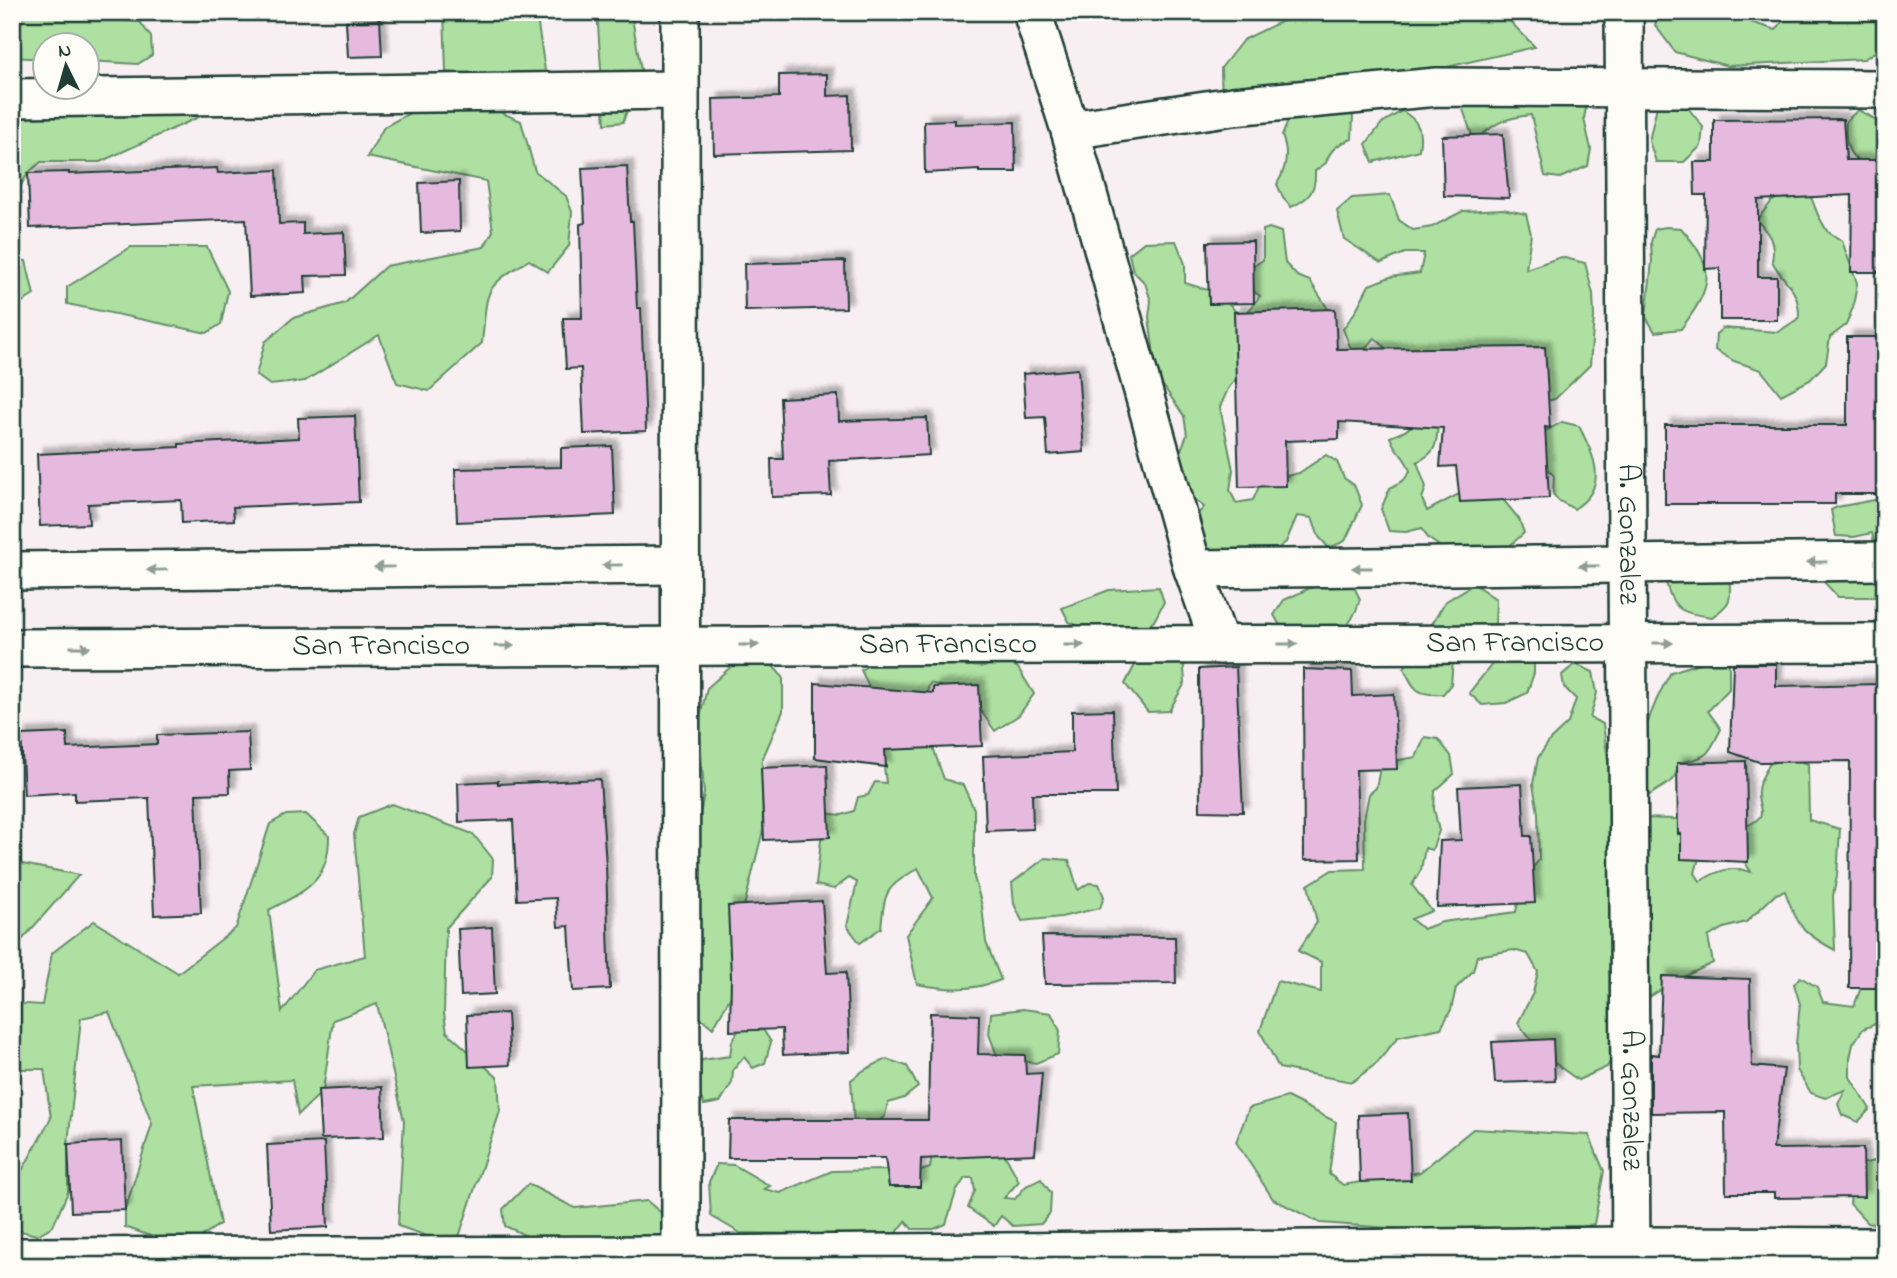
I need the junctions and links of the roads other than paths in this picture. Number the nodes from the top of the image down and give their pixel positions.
1 (680, 12) edge
2 (1032, 12) edge
3 (1624, 12) edge
4 (1625, 88) junction
5 (1885, 89) edge
6 (680, 90) junction
7 (12, 99) edge
8 (1070, 130) junction
9 (1885, 561) edge
10 (680, 565) junction
11 (1626, 566) junction
12 (1192, 569) junction
13 (12, 571) edge
14 (1627, 643) junction
15 (1885, 643) edge
16 (1220, 645) junction
17 (681, 646) junction
18 (12, 648) edge
19 (1885, 1247) edge
20 (1631, 1256) edge
21 (12, 1257) edge
22 (160, 1261) edge
23 (681, 1261) edge

1 - 6 street
2 - 8 street
3 - 4 street, A. Gonzalez
4 - 5 street
4 - 8 street
4 - 11 street, A. Gonzalez
6 - 7 street
6 - 10 street
8 - 12 street
9 -> 11 street
10 -> 13 street
10 - 17 street
11 -> 12 street
11 - 14 street, A. Gonzalez
12 - 16 street
14 -> 15 street, San Francisco
16 -> 14 street, San Francisco
14 - 20 street, A. Gonzalez
17 -> 16 street, San Francisco
18 -> 17 street, San Francisco
17 - 23 street
19 - 20 street
20 - 23 street
21 - 22 street
22 - 23 street

